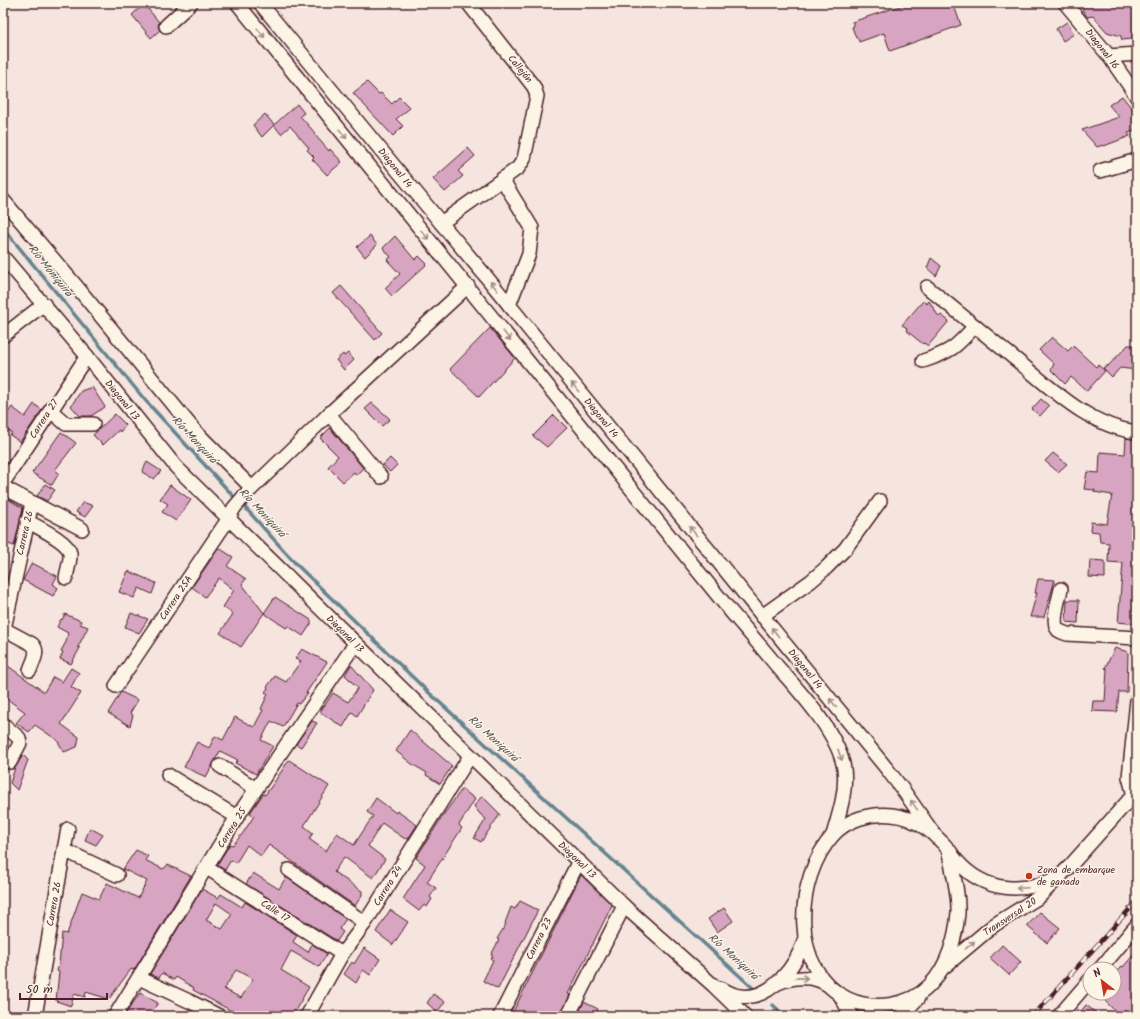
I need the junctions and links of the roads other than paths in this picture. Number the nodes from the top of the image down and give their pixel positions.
1 (191, 3) edge
2 (236, 3) edge
3 (260, 3) edge
4 (468, 3) edge
5 (1064, 3) edge
6 (166, 26) dead end
7 (1137, 54) edge
8 (1110, 56) junction
9 (1137, 97) edge
10 (1137, 160) edge
11 (1100, 171) dead end
12 (502, 179) junction
13 (3, 200) edge
14 (441, 223) junction
15 (3, 257) edge
16 (468, 286) junction
17 (927, 287) dead end
18 (44, 304) junction
19 (509, 305) junction
20 (975, 326) junction
21 (3, 336) edge
22 (87, 356) junction
23 (924, 361) dead end
24 (50, 410) junction
25 (329, 414) junction
26 (93, 424) dead end
27 (1137, 432) edge
28 (381, 477) dead end
29 (3, 483) edge
30 (3, 487) edge
31 (248, 491) junction
32 (880, 501) dead end
33 (32, 503) junction
34 (231, 513) junction
35 (27, 521) junction
36 (82, 529) dead end
37 (66, 578) dead end
38 (1061, 589) dead end
39 (762, 616) junction
40 (3, 631) edge
41 (1137, 638) edge
42 (355, 644) junction
43 (30, 670) dead end
44 (116, 686) dead end
45 (1137, 700) edge
46 (3, 724) edge
47 (470, 756) junction
48 (10, 762) dead end
49 (220, 766) dead end
50 (168, 775) dead end
51 (256, 789) junction
52 (1135, 793) edge
53 (237, 817) junction
54 (68, 830) dead end
55 (833, 835) junction
56 (936, 837) junction
57 (948, 849) junction
58 (64, 850) junction
59 (579, 861) junction
60 (207, 868) junction
61 (289, 870) dead end
62 (117, 875) dead end
63 (1060, 877) junction
64 (624, 906) junction
65 (365, 923) junction
66 (1137, 925) edge
67 (805, 938) junction
68 (342, 954) junction
69 (1107, 961) edge
70 (940, 970) junction
71 (139, 978) junction
72 (930, 985) junction
73 (714, 986) junction
74 (772, 986) junction
75 (1082, 989) edge
76 (835, 991) junction
77 (35, 1016) edge
78 (115, 1016) edge
79 (219, 1016) edge
80 (307, 1016) edge
81 (500, 1016) edge
82 (568, 1016) edge
83 (745, 1016) edge
84 (852, 1016) edge
85 (901, 1016) edge
86 (1059, 1016) edge

1 - 6 street
2 -> 16 street, Diagonal 14
3 - 14 street, Diagonal 14
4 - 12 street, Callejón
5 - 8 street, Diagonal 16
7 - 8 street
8 - 9 street, Diagonal 16
10 - 11 street
12 - 14 street
12 - 19 street
13 - 31 street
19 -> 14 street, Diagonal 14
15 - 18 street, Diagonal 13
16 - 25 street, Carrera 25A
16 -> 55 street, Diagonal 14
17 - 20 street
18 - 21 street
18 - 22 street, Diagonal 13
39 -> 19 street, Diagonal 14
20 - 23 street
20 - 27 street
22 - 24 street, Carrera 27
22 - 34 street, Diagonal 13
24 - 26 street
24 - 29 street, Carrera 27
25 - 28 street
25 - 31 street, Carrera 25A
30 - 33 street
31 - 34 street, Carrera 25A
32 - 39 street
33 - 35 street, Carrera 26
33 - 36 street
34 - 42 street, Diagonal 13
34 - 44 street, Carrera 25A
35 - 37 street
35 - 40 street, Carrera 26
38 - 41 street
56 -> 39 street, Diagonal 14
40 - 43 street
42 - 47 street, Diagonal 13
42 - 51 street, Carrera 25
45 - 52 street
46 - 48 street
47 - 59 street, Diagonal 13
47 - 65 street, Carrera 24
49 - 51 street
50 - 53 street
51 - 53 street, Carrera 25
52 - 63 street, Transversal 20
53 - 60 street, Carrera 25
54 - 58 street, Carrera 26
55 - 56 street
55 - 67 street
56 - 57 street, Transversal 20
63 -> 57 street, Transversal 20
57 - 70 street
58 - 62 street
58 - 77 street, Carrera 26
59 - 64 street, Diagonal 13
59 - 81 street, Carrera 23
60 - 68 street, Calle 17
60 - 71 street, Carrera 25
61 - 65 street
70 -> 63 street, Transversal 20
64 - 73 street, Diagonal 13
64 - 82 street
65 - 68 street, Carrera 24
66 - 69 street
67 - 74 street, Diagonal 13
67 - 76 street
68 - 80 street, Carrera 24
70 - 72 street
71 - 78 street, Carrera 25
71 - 79 street
72 - 76 street, Diagonal 13
72 - 85 street
73 - 74 street, Diagonal 13
73 - 83 street, Diagonal 13
74 -> 76 street, Diagonal 13
75 - 86 street
76 - 84 street

